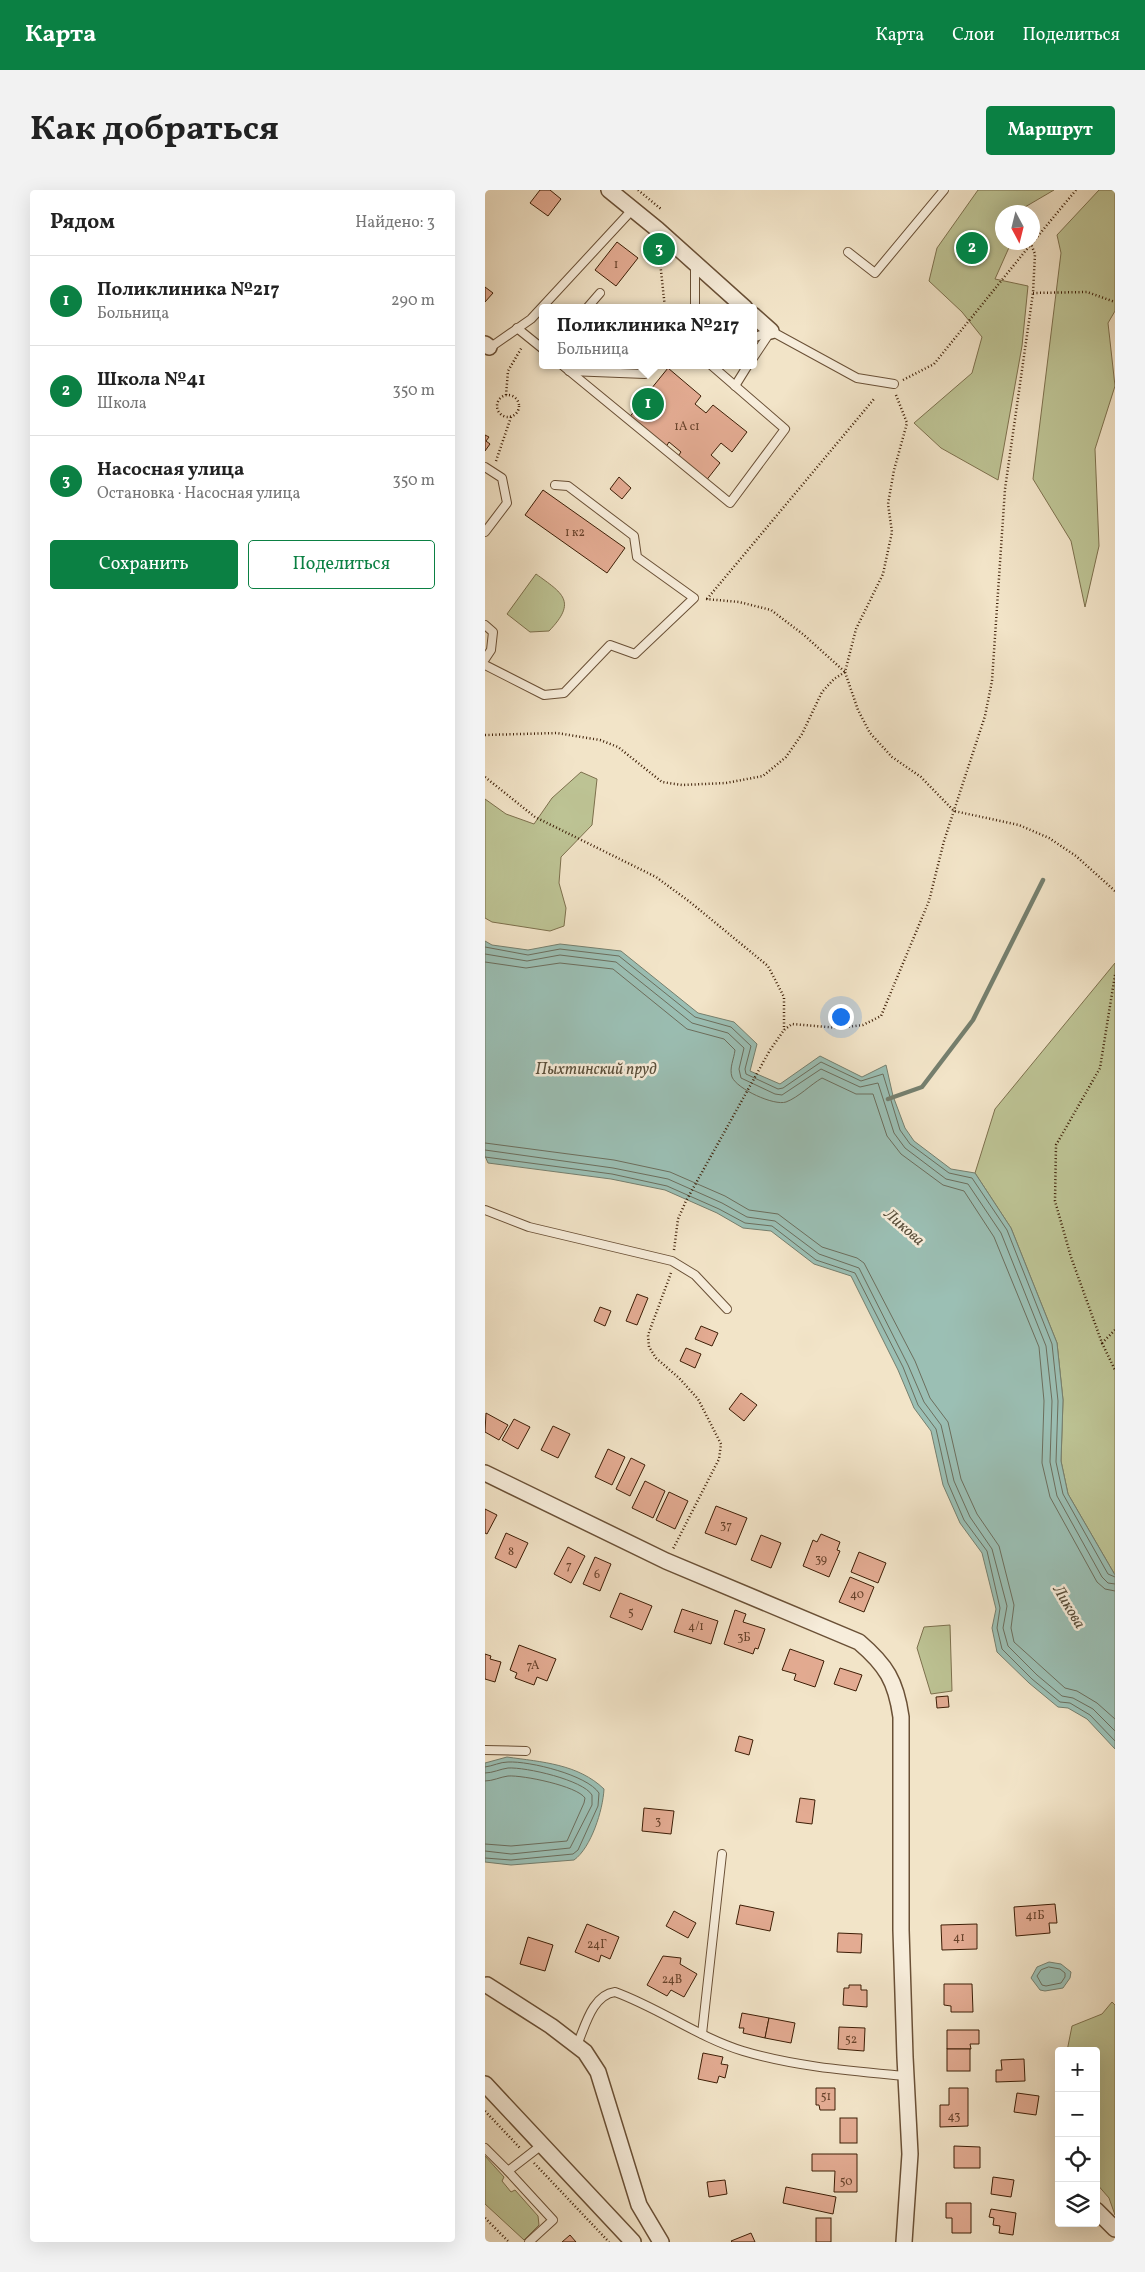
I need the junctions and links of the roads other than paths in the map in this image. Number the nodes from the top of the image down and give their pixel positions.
1 (609, 190) edge
2 (944, 190) edge
3 (632, 210) junction
4 (848, 252) dead end
5 (695, 265) junction
6 (600, 293) dead end
7 (545, 304) edge
8 (590, 304) edge
9 (695, 304) edge
10 (740, 304) edge
11 (539, 310) edge
12 (757, 319) edge
13 (517, 328) junction
14 (771, 331) junction
15 (757, 336) edge
16 (539, 346) edge
17 (486, 348) edge
18 (757, 352) edge
19 (567, 369) edge
20 (649, 369) edge
21 (716, 369) edge
22 (746, 369) edge
23 (569, 371) junction
24 (895, 384) road end
25 (735, 386) junction
26 (488, 469) edge
27 (555, 485) dead end
28 (485, 532) edge
29 (485, 625) edge
30 (485, 659) edge
31 (485, 665) edge
32 (485, 1210) edge
33 (727, 1309) dead end
34 (485, 1474) edge
35 (485, 1750) edge
36 (525, 1750) dead end
37 (722, 1854) dead end
38 (487, 1985) dead end
39 (702, 2034) junction
40 (577, 2045) junction
41 (906, 2076) junction
42 (485, 2084) edge
43 (543, 2144) junction
44 (485, 2148) edge
45 (508, 2171) junction
46 (1100, 2214) edge
47 (1115, 2229) edge
48 (529, 2242) edge
49 (633, 2242) edge
50 (661, 2242) edge
51 (904, 2242) edge

1 - 3 street
2 - 4 lane
3 - 5 street
3 - 7 lane
5 - 9 lane
5 - 10 street
6 - 8 lane
11 - 13 lane
12 - 14 street
13 - 16 lane
13 - 17 lane
14 - 15 lane
14 - 18 lane
14 - 24 lane
19 - 23 lane
20 - 23 lane
21 - 25 lane
22 - 25 lane
23 - 25 lane
26 - 28 lane
27 - 31 lane
29 - 30 lane
32 - 33 lane
34 - 41 street
35 - 36 lane
37 - 39 lane
38 - 40 street
39 - 40 lane
39 - 41 lane
40 - 50 street
41 - 51 street
42 - 43 street
43 - 45 lane
43 - 49 street
44 - 45 lane
45 - 48 lane
46 - 47 street

